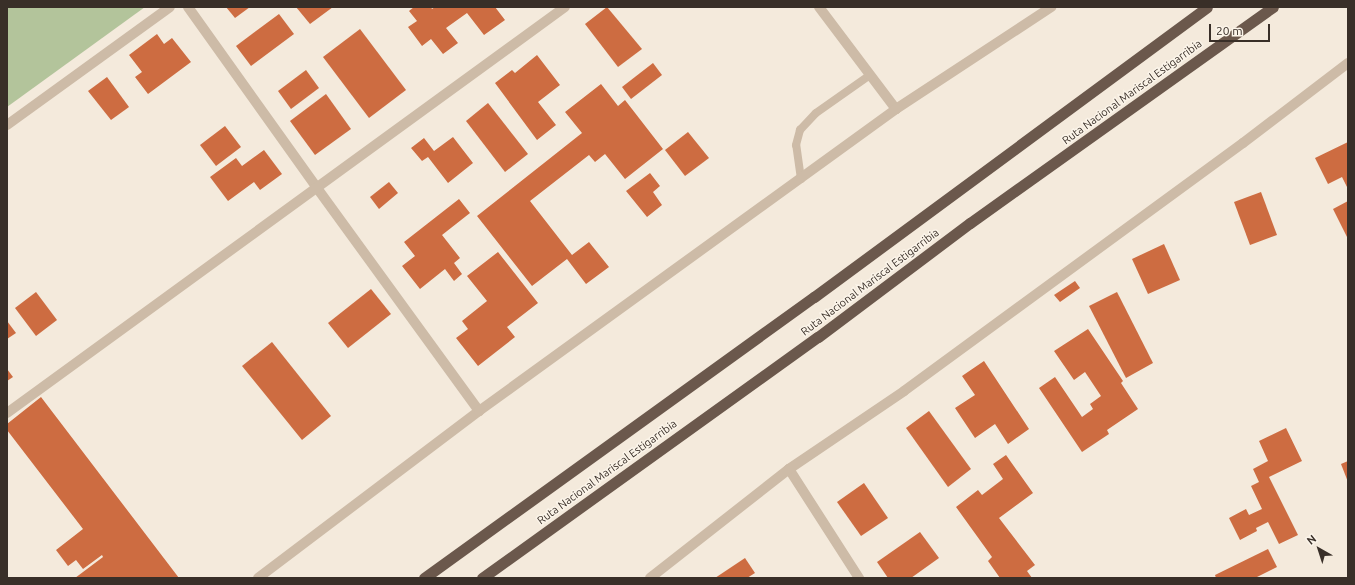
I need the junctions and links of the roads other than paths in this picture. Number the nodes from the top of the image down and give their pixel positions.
1 (170, 7) edge
2 (188, 7) edge
3 (565, 7) edge
4 (819, 7) edge
5 (1051, 7) edge
6 (1207, 7) edge
7 (1273, 7) edge
8 (1348, 63) edge
9 (870, 75) junction
10 (896, 109) junction
11 (7, 125) edge
12 (801, 179) junction
13 (317, 188) junction
14 (479, 411) junction
15 (7, 413) edge
16 (790, 469) junction
17 (258, 578) edge
18 (424, 578) edge
19 (482, 578) edge
20 (650, 578) edge
21 (858, 578) edge

1 - 11 street
2 - 13 street
3 - 13 street
4 - 9 street
5 - 10 street
6 - 18 highway, Ruta Nacional Mariscal Estigarribia
7 - 19 highway, Ruta Nacional Mariscal Estigarribia
8 - 16 street
9 - 10 street
9 - 12 lane
10 - 12 street
12 - 14 street
13 - 14 street
13 - 15 street
14 - 17 street
16 - 20 street
16 - 21 street

